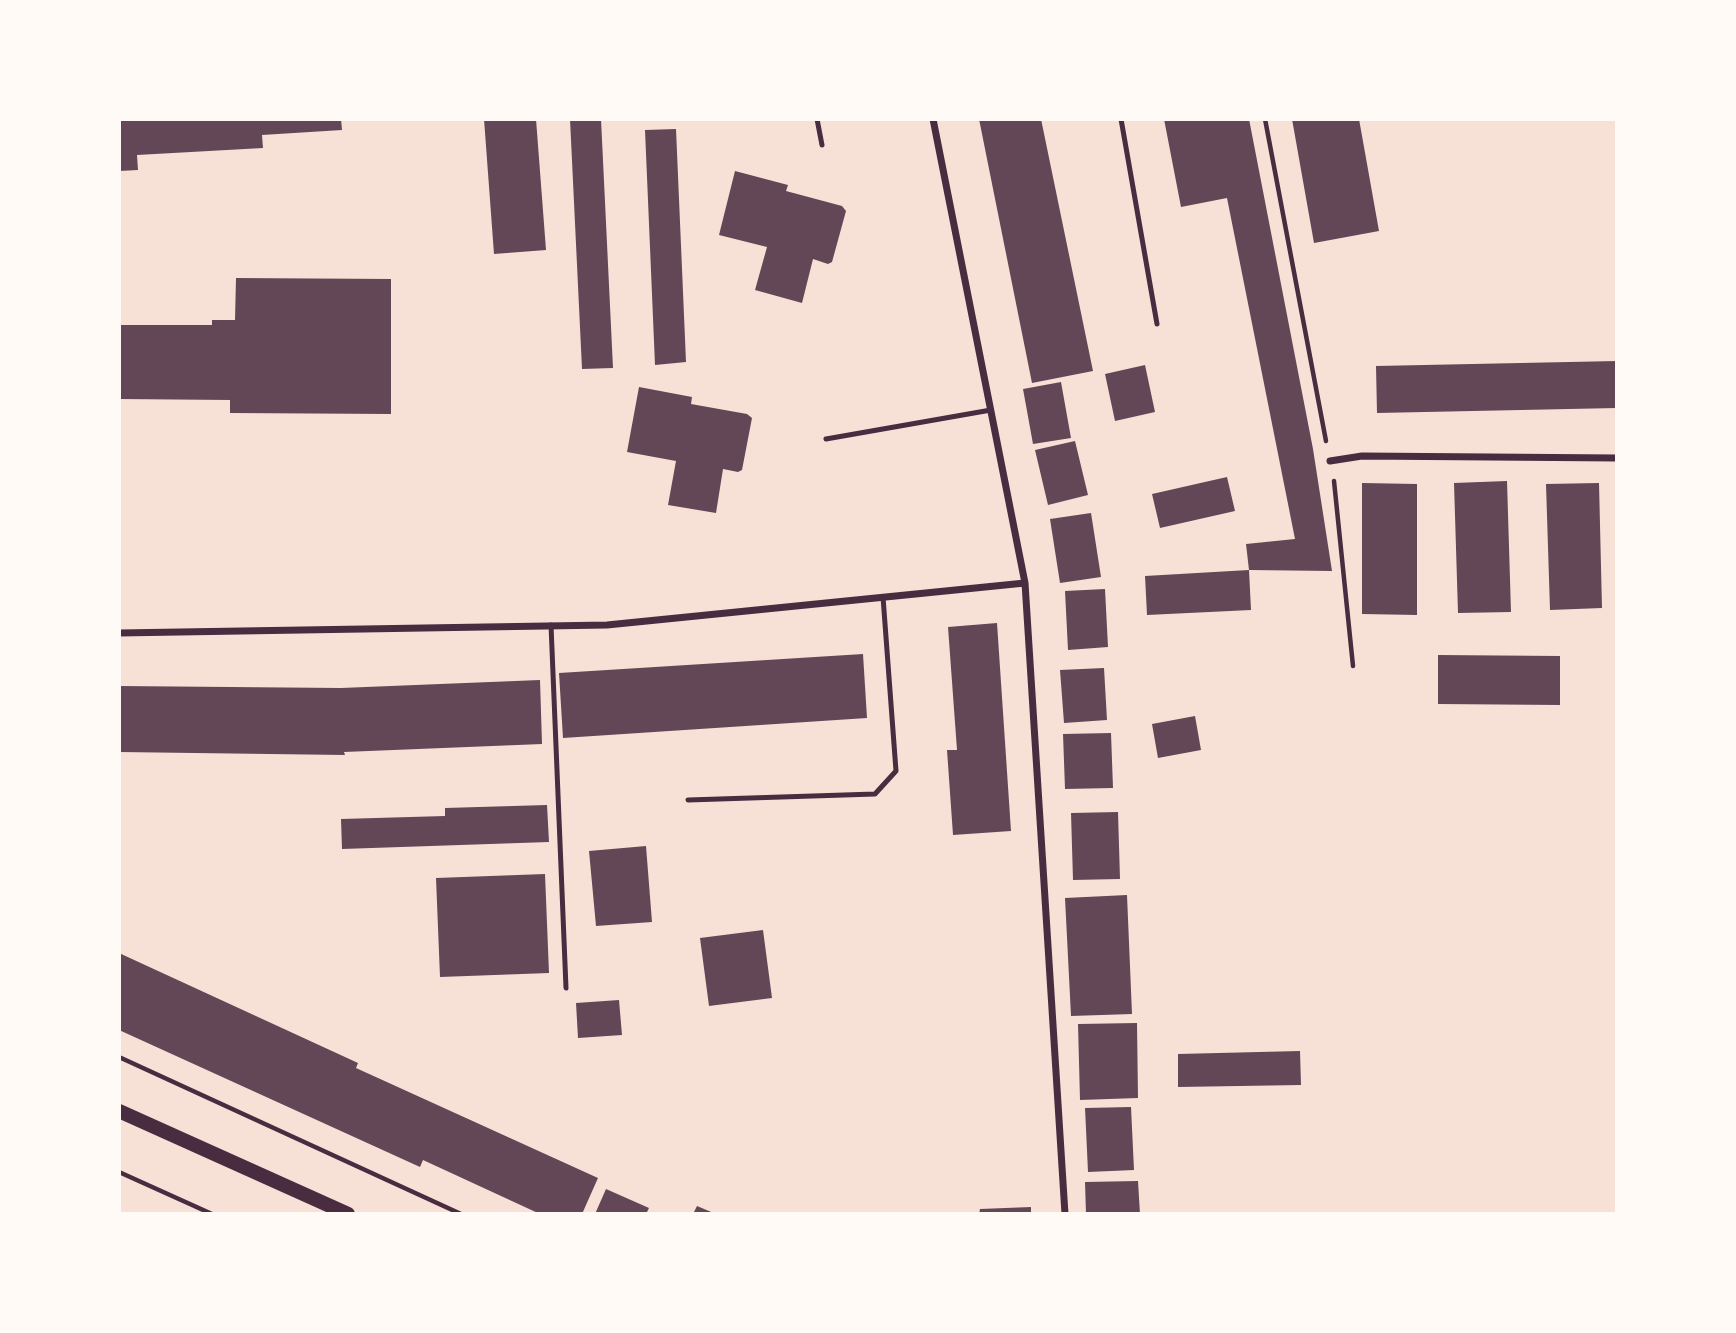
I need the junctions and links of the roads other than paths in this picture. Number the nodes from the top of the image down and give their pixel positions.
1 (817, 119) edge
2 (933, 119) edge
3 (1121, 119) edge
4 (822, 145) dead end
5 (1157, 324) dead end
6 (991, 410) junction
7 (826, 439) dead end
8 (1617, 458) edge
9 (1330, 461) road end
10 (1025, 583) junction
11 (883, 597) junction
12 (551, 625) junction
13 (119, 633) edge
14 (688, 800) dead end
15 (566, 988) dead end
16 (119, 1111) edge
17 (348, 1214) edge
18 (1065, 1214) edge

1 - 4 lane
2 - 6 street
3 - 5 lane
6 - 7 lane
6 - 10 street
8 - 9 street
10 - 11 street
10 - 18 street
11 - 12 street
11 - 14 lane
12 - 13 street
12 - 15 lane
16 - 17 main road

